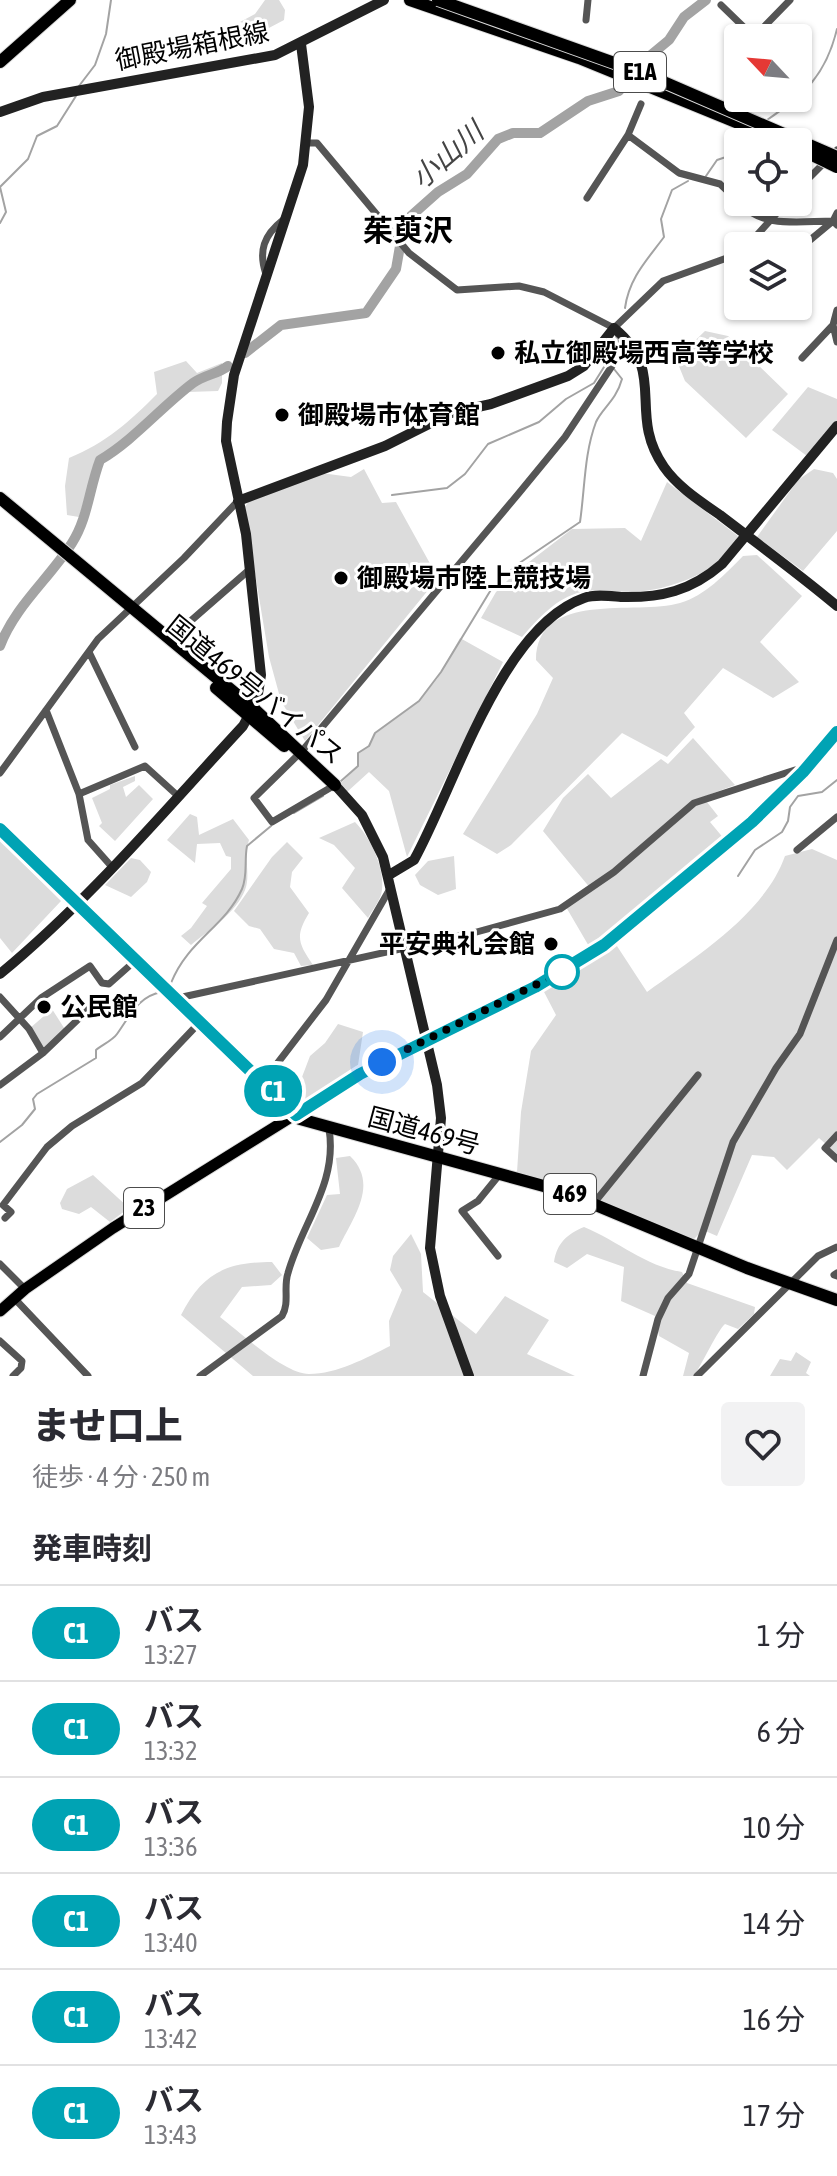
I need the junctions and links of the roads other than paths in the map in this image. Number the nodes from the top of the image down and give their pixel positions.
1 (70, 0) edge
2 (384, 0) edge
3 (410, 0) edge
4 (438, 0) edge
5 (588, 0) edge
6 (790, 0) edge
7 (721, 5) dead end
8 (586, 20) dead end
9 (301, 44) junction
10 (0, 62) edge
11 (641, 104) dead end
12 (0, 112) edge
13 (751, 128) edge
14 (628, 135) junction
15 (306, 143) junction
16 (837, 150) edge
17 (812, 155) edge
18 (837, 157) edge
19 (837, 167) edge
20 (812, 175) edge
21 (724, 188) edge
22 (587, 198) dead end
23 (751, 216) edge
24 (774, 216) edge
25 (836, 219) edge
26 (770, 221) junction
27 (760, 232) edge
28 (812, 239) edge
29 (724, 260) edge
30 (837, 310) edge
31 (833, 325) junction
32 (614, 328) junction
33 (837, 342) edge
34 (633, 344) junction
35 (802, 358) dead end
36 (837, 426) edge
37 (0, 498) edge
38 (238, 501) junction
39 (0, 505) edge
40 (746, 535) junction
41 (62, 554) junction
42 (249, 570) junction
43 (837, 606) edge
44 (128, 609) junction
45 (170, 639) junction
46 (89, 652) junction
47 (46, 710) junction
48 (252, 712) junction
49 (835, 737) edge
50 (135, 747) dead end
51 (299, 754) junction
52 (803, 772) junction
53 (0, 773) edge
54 (335, 785) junction
55 (79, 794) junction
56 (178, 796) junction
57 (837, 817) edge
58 (0, 829) edge
59 (797, 850) dead end
60 (112, 867) junction
61 (389, 875) junction
62 (391, 887) junction
63 (77, 902) junction
64 (837, 940) edge
65 (404, 949) junction
66 (138, 959) junction
67 (348, 961) junction
68 (0, 974) edge
69 (0, 997) edge
70 (178, 998) junction
71 (93, 1005) dead end
72 (18, 1021) junction
73 (201, 1021) junction
74 (0, 1037) edge
75 (425, 1039) junction
76 (43, 1053) junction
77 (698, 1075) dead end
78 (263, 1082) junction
79 (0, 1085) edge
80 (296, 1115) junction
81 (329, 1129) junction
82 (837, 1135) edge
83 (439, 1159) junction
84 (837, 1159) edge
85 (500, 1174) junction
86 (594, 1203) junction
87 (5, 1218) dead end
88 (837, 1247) edge
89 (698, 1249) junction
90 (498, 1256) dead end
91 (0, 1264) edge
92 (794, 1283) junction
93 (25, 1289) junction
94 (14, 1298) junction
95 (837, 1300) edge
96 (0, 1311) edge
97 (0, 1341) edge
98 (13, 1376) edge
99 (88, 1376) edge
100 (200, 1376) edge
101 (469, 1376) edge
102 (643, 1376) edge
103 (697, 1376) edge

1 - 10 highway
2 - 9 street, 御殿場箱根線
3 - 13 highway, E1A
4 - 18 highway, E1A, bridge
5 - 8 street
6 - 7 street
9 - 12 street, 御殿場箱根線
9 - 15 street
11 - 14 street
14 - 21 street
14 - 22 street
15 - 32 street
15 - 38 street
16 - 20 street
17 - 19 highway, bridge
23 - 26 street
24 - 26 street
25 - 26 street
25 - 28 street
26 - 27 street
29 - 32 street
30 - 31 street
31 - 33 street
31 - 35 street
32 - 34 street
32 - 38 street
34 - 40 street
34 - 51 street
36 - 40 street
37 - 41 highway, 国道469号バイパス
38 - 42 street
38 - 44 street
39 - 41 highway, 国道469号バイパス
40 - 43 street
40 - 61 street
41 - 44 highway, 国道469号バイパス
42 - 45 street
42 - 48 street
44 - 45 highway, 国道469号バイパス
44 - 46 street
44 - 48 highway, 国道469号バイパス
45 - 48 highway, 国道469号バイパス
46 - 47 street
46 - 50 street
47 - 53 street
47 - 55 street
48 - 51 highway, 国道469号バイパス
48 - 56 street
49 - 52 main road, 23
51 - 54 highway, 国道469号バイパス
51 - 54 street
52 - 65 street
52 - 75 main road, 23
54 - 61 street
55 - 56 street
55 - 60 street
56 - 60 street
57 - 59 street
58 - 63 highway, 国道469号 / 469
60 - 63 street
61 - 62 street
62 - 65 street
62 - 67 street
63 - 66 highway, 国道469号 / 469
63 - 68 street
64 - 89 street
65 - 67 street
65 - 75 street
66 - 70 highway, 国道469号 / 469
66 - 72 street
67 - 70 street
67 - 78 street
69 - 72 street
70 - 73 highway, 国道469号 / 469
71 - 76 street
72 - 74 street
72 - 76 street
73 - 78 highway, 国道469号 / 469
73 - 87 street
75 - 80 main road, 23
75 - 83 street
76 - 79 street
77 - 86 street
78 - 80 highway, 国道469号 / 469
80 - 81 highway, 国道469号 / 469
80 - 93 main road, 23
81 - 83 highway, 国道469号 / 469
81 - 100 street
82 - 84 street
83 - 85 highway, 国道469号 / 469
83 - 101 street
85 - 86 highway, 国道469号 / 469
85 - 90 street
86 - 89 highway, 国道469号 / 469
88 - 92 street
89 - 92 highway, 国道469号 / 469
89 - 102 street
91 - 93 street
92 - 95 highway, 国道469号 / 469
92 - 103 street
93 - 94 main road, 23
94 - 96 main road, 23
94 - 99 street
97 - 98 street

